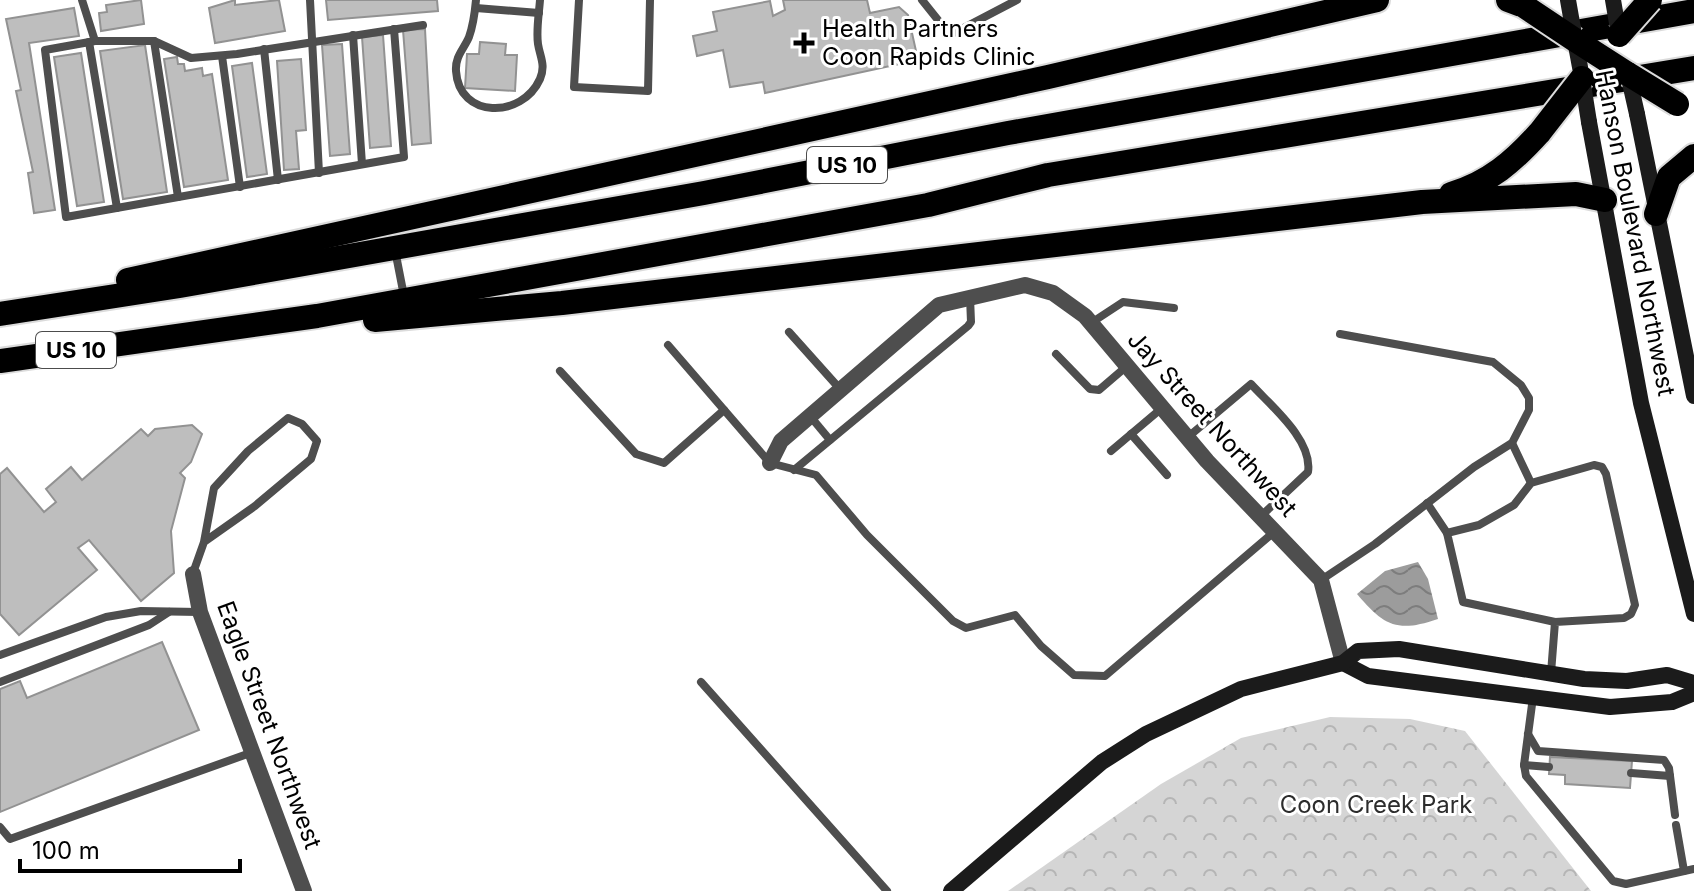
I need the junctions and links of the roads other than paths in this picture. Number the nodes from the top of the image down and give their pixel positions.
1 (82, 0) edge
2 (310, 0) edge
3 (540, 0) edge
4 (579, 0) edge
5 (650, 0) edge
6 (922, 0) edge
7 (1017, 0) edge
8 (1377, 0) edge
9 (1568, 0) edge
10 (1613, 0) edge
11 (1650, 0) edge
12 (1516, 3) edge
13 (476, 4) edge
14 (1694, 11) edge
15 (539, 13) junction
16 (423, 25) dead end
17 (394, 29) junction
18 (353, 35) junction
19 (1619, 35) junction
20 (1575, 40) junction
21 (92, 41) junction
22 (154, 41) junction
23 (312, 41) junction
24 (264, 49) junction
25 (222, 56) junction
26 (1601, 56) junction
27 (1694, 68) edge
28 (1628, 74) junction
29 (1582, 78) junction
30 (1685, 106) edge
31 (1694, 156) edge
32 (362, 164) junction
33 (319, 173) junction
34 (278, 180) junction
35 (240, 187) junction
36 (178, 197) junction
37 (1605, 200) junction
38 (1422, 202) junction
39 (117, 208) junction
40 (1656, 214) junction
41 (395, 248) junction
42 (978, 295) junction
43 (405, 300) junction
44 (0, 305) edge
45 (1174, 308) dead end
46 (0, 314) edge
47 (1091, 323) junction
48 (789, 332) dead end
49 (1340, 334) dead end
50 (152, 340) junction
51 (668, 345) dead end
52 (1056, 354) dead end
53 (0, 361) edge
54 (1127, 366) junction
55 (560, 371) dead end
56 (841, 389) junction
57 (1694, 396) edge
58 (1162, 408) junction
59 (724, 410) junction
60 (810, 415) junction
61 (1131, 434) junction
62 (1188, 438) junction
63 (830, 440) junction
64 (1512, 443) junction
65 (1111, 451) dead end
66 (770, 463) junction
67 (794, 470) junction
68 (1167, 475) dead end
69 (1531, 483) junction
70 (1427, 503) junction
71 (1260, 517) junction
72 (1274, 532) junction
73 (1447, 533) junction
74 (204, 542) junction
75 (193, 574) joint
76 (1321, 580) junction
77 (170, 611) junction
78 (200, 612) junction
79 (1694, 614) edge
80 (1555, 622) junction
81 (0, 655) edge
82 (1343, 663) junction
83 (1551, 674) junction
84 (0, 682) edge
85 (701, 682) dead end
86 (1694, 683) edge
87 (1694, 693) edge
88 (1533, 697) junction
89 (1528, 734) junction
90 (1538, 751) junction
91 (253, 752) junction
92 (1524, 765) junction
93 (1537, 766) junction
94 (1549, 767) dead end
95 (1631, 773) dead end
96 (1670, 776) junction
97 (0, 827) edge
98 (1689, 870) edge
99 (304, 891) edge
100 (887, 891) edge
101 (951, 891) edge

1 - 21 lane
2 - 23 lane
3 - 15 lane
4 - 5 lane
6 - 7 lane
8 - 44 highway
9 - 20 main road, Hanson Boulevard Northwest, bridge
10 - 19 main road, Hanson Boulevard Northwest, bridge
11 - 19 highway, bridge
12 - 20 highway, bridge
13 - 15 lane
13 - 15 lane
14 - 41 highway, US 10
16 - 17 lane
17 - 18 lane
17 - 32 lane
18 - 23 lane
18 - 32 lane
19 - 26 highway
19 - 28 main road, Hanson Boulevard Northwest
20 - 26 highway
20 - 29 main road, Hanson Boulevard Northwest
21 - 22 lane
21 - 39 lane
21 - 39 lane
22 - 25 lane
22 - 36 lane
23 - 24 lane
23 - 33 lane
24 - 25 lane
24 - 34 lane
25 - 35 lane
26 - 28 highway
26 - 29 highway
27 - 43 highway, US 10
28 - 30 highway, bridge
28 - 40 main road, Hanson Boulevard Northwest, bridge
29 - 37 main road, Hanson Boulevard Northwest, bridge
29 - 38 highway, bridge
31 - 40 highway
32 - 33 lane
33 - 34 lane
34 - 35 lane
35 - 36 lane
36 - 39 lane
37 - 38 highway
37 - 79 main road, Hanson Boulevard Northwest
38 - 50 highway
40 - 57 main road, Hanson Boulevard Northwest
41 - 43 lane
41 - 46 highway, US 10
42 - 47 street, Jay Street Northwest
42 - 56 street, Jay Street Northwest
42 - 63 lane
43 - 50 highway, US 10
45 - 47 lane
47 - 54 street, Jay Street Northwest
48 - 56 lane
49 - 64 lane
50 - 53 highway, US 10
51 - 59 lane
52 - 54 lane
54 - 58 street, Jay Street Northwest
55 - 59 lane
56 - 60 street, Jay Street Northwest
58 - 61 lane
58 - 62 street, Jay Street Northwest
59 - 66 lane
60 - 63 lane
60 - 66 street, Jay Street Northwest
61 - 65 lane
61 - 68 lane
62 - 71 street, Jay Street Northwest
62 - 71 lane
63 - 67 lane
64 - 69 lane
64 - 70 lane
66 - 67 lane
67 - 72 lane
69 - 73 lane
69 - 80 lane
70 - 73 lane
70 - 76 lane
71 - 72 street, Jay Street Northwest
72 - 76 street, Jay Street Northwest
73 - 80 lane
74 - 74 lane
74 - 75 lane
75 - 78 street, Eagle Street Northwest
76 - 82 street, Jay Street Northwest
77 - 78 lane
77 - 81 lane
77 - 84 lane
78 - 91 street, Eagle Street Northwest
80 - 83 lane
82 - 83 main road
82 - 88 main road
82 - 101 main road
83 - 86 main road
85 - 100 lane
87 - 88 main road
88 - 89 lane
89 - 90 lane
89 - 92 lane
90 - 93 lane
90 - 96 lane
91 - 97 lane
91 - 99 street, Eagle Street Northwest
92 - 93 lane
92 - 98 lane
93 - 94 lane
95 - 96 lane
96 - 98 lane

